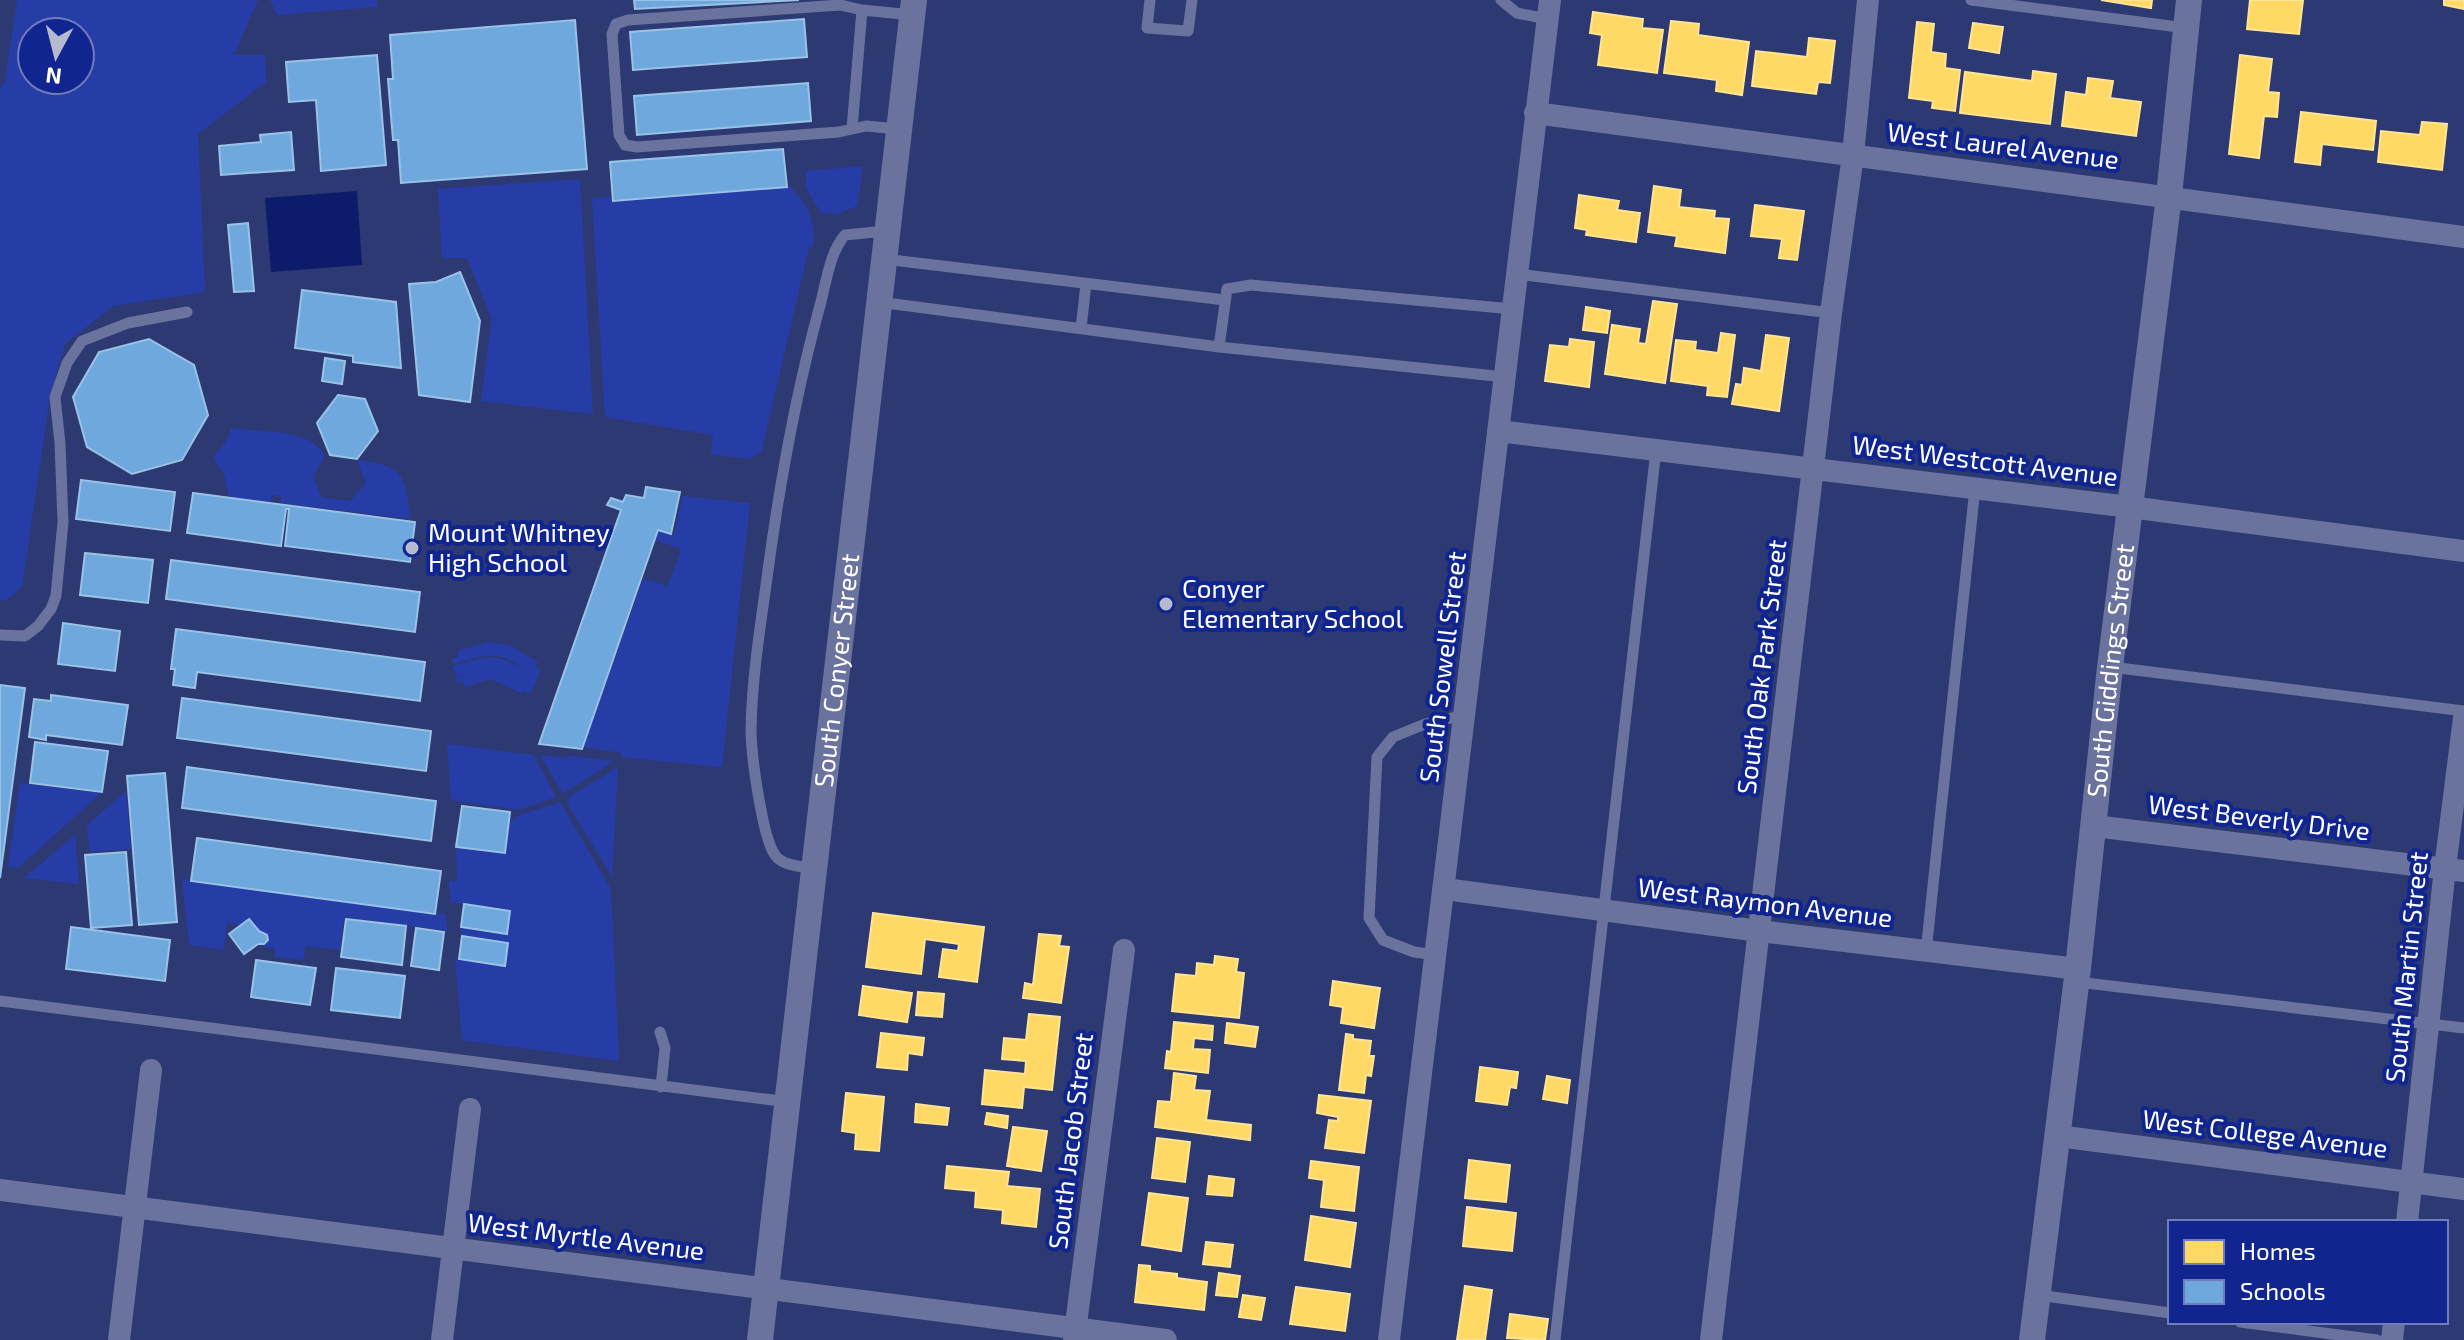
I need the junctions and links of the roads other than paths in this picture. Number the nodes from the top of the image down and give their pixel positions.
1 (1150, 0) edge
2 (1192, 0) edge
3 (1501, 0) edge
4 (1868, 0) edge
5 (1971, 0) edge
6 (2189, 0) edge
7 (914, 7) edge
8 (862, 10) junction
9 (1549, 10) edge
10 (2187, 28) junction
11 (1535, 113) junction
12 (852, 129) junction
13 (899, 129) junction
14 (1853, 155) junction
15 (2169, 196) junction
16 (887, 231) junction
17 (2464, 237) edge
18 (883, 258) junction
19 (1517, 274) junction
20 (1086, 284) junction
21 (1225, 300) junction
22 (878, 301) junction
23 (1513, 309) junction
24 (187, 312) dead end
25 (1831, 313) junction
26 (1081, 328) junction
27 (1219, 347) junction
28 (1505, 377) junction
29 (1498, 431) junction
30 (1656, 450) junction
31 (1814, 470) junction
32 (1975, 488) junction
33 (2130, 507) junction
34 (2464, 551) edge
35 (0, 635) edge
36 (2110, 667) junction
37 (2464, 711) edge
38 (1465, 715) junction
39 (2464, 718) edge
40 (2094, 826) junction
41 (814, 869) junction
42 (2454, 870) edge
43 (1445, 889) junction
44 (1603, 911) junction
45 (1759, 931) junction
46 (1124, 950) dead end
47 (1926, 952) junction
48 (1437, 955) junction
49 (2078, 976) junction
50 (0, 1001) edge
51 (2429, 1023) junction
52 (2464, 1028) edge
53 (660, 1032) dead end
54 (151, 1070) dead end
55 (661, 1087) junction
56 (789, 1102) junction
57 (470, 1109) dead end
58 (2058, 1136) junction
59 (2412, 1182) junction
60 (2464, 1189) edge
61 (0, 1190) edge
62 (134, 1206) junction
63 (2407, 1220) edge
64 (451, 1248) junction
65 (766, 1287) junction
66 (2038, 1295) junction
67 (2168, 1313) edge
68 (2255, 1324) edge
69 (1074, 1334) edge
70 (119, 1340) edge
71 (442, 1340) edge
72 (760, 1340) edge
73 (1166, 1340) edge
74 (1389, 1340) edge
75 (1555, 1340) edge
76 (1711, 1340) edge
77 (2032, 1340) edge
78 (2377, 1340) edge

1 - 2 lane
3 - 9 lane
4 - 14 street, South Oak Park Street
5 - 10 lane
6 - 10 street, South Giddings Street
7 - 8 lane
7 - 13 street, South Conyer Street
8 - 12 lane
8 - 12 lane
9 - 11 street, South Sowell Street
10 - 15 street, South Giddings Street
11 - 14 street, West Laurel Avenue
11 - 19 street, South Sowell Street
12 - 13 lane
13 - 16 street, South Conyer Street
14 - 15 street, West Laurel Avenue
14 - 25 street, South Oak Park Street
15 - 17 street, West Laurel Avenue
15 - 33 street, South Giddings Street
16 - 18 street, South Conyer Street
16 - 41 lane
18 - 20 lane
18 - 22 street, South Conyer Street
19 - 23 street, South Sowell Street
19 - 25 lane
20 - 21 lane
20 - 26 lane
21 - 23 lane
21 - 27 lane
22 - 26 lane
22 - 41 street, South Conyer Street
23 - 28 street, South Sowell Street
24 - 35 lane
25 - 31 street, South Oak Park Street
26 - 27 lane
27 - 28 lane
28 - 29 street, South Sowell Street
29 - 30 street, West Westcott Avenue
29 - 38 street, South Sowell Street
30 - 31 street, West Westcott Avenue
30 - 44 lane
31 - 32 street, West Westcott Avenue
31 - 45 street, South Oak Park Street
32 - 33 street, West Westcott Avenue
32 - 47 lane
33 - 34 street, West Westcott Avenue
33 - 36 street, South Giddings Street
36 - 37 lane
36 - 40 street, South Giddings Street
38 - 43 street, South Sowell Street
38 - 48 lane
39 - 42 street, South Martin Street
40 - 42 street, West Beverly Drive
40 - 49 street, South Giddings Street
41 - 56 street, South Conyer Street
42 - 51 street, South Martin Street
43 - 44 street, West Raymon Avenue
43 - 48 street, South Sowell Street
44 - 45 street, West Raymon Avenue
44 - 75 lane
45 - 47 street, West Raymon Avenue
45 - 76 street, South Oak Park Street
46 - 69 street, South Jacob Street
47 - 49 street, West Raymon Avenue
48 - 74 street, South Sowell Street
49 - 51 lane
49 - 58 street, South Giddings Street
50 - 55 lane
51 - 52 lane
51 - 59 street, South Martin Street
53 - 55 lane
54 - 62 street
55 - 56 lane
56 - 65 street, South Conyer Street
57 - 64 street
58 - 59 street, West College Avenue
58 - 66 street, South Giddings Street
59 - 60 street, West College Avenue
59 - 63 street, South Martin Street
61 - 62 street, West Myrtle Avenue
62 - 64 street, West Myrtle Avenue
62 - 70 street
64 - 65 street, West Myrtle Avenue
64 - 71 street
65 - 69 street, West Myrtle Avenue
65 - 72 street, South Conyer Street
66 - 67 lane
66 - 77 street, South Giddings Street
68 - 78 lane
69 - 73 street, West Myrtle Avenue

